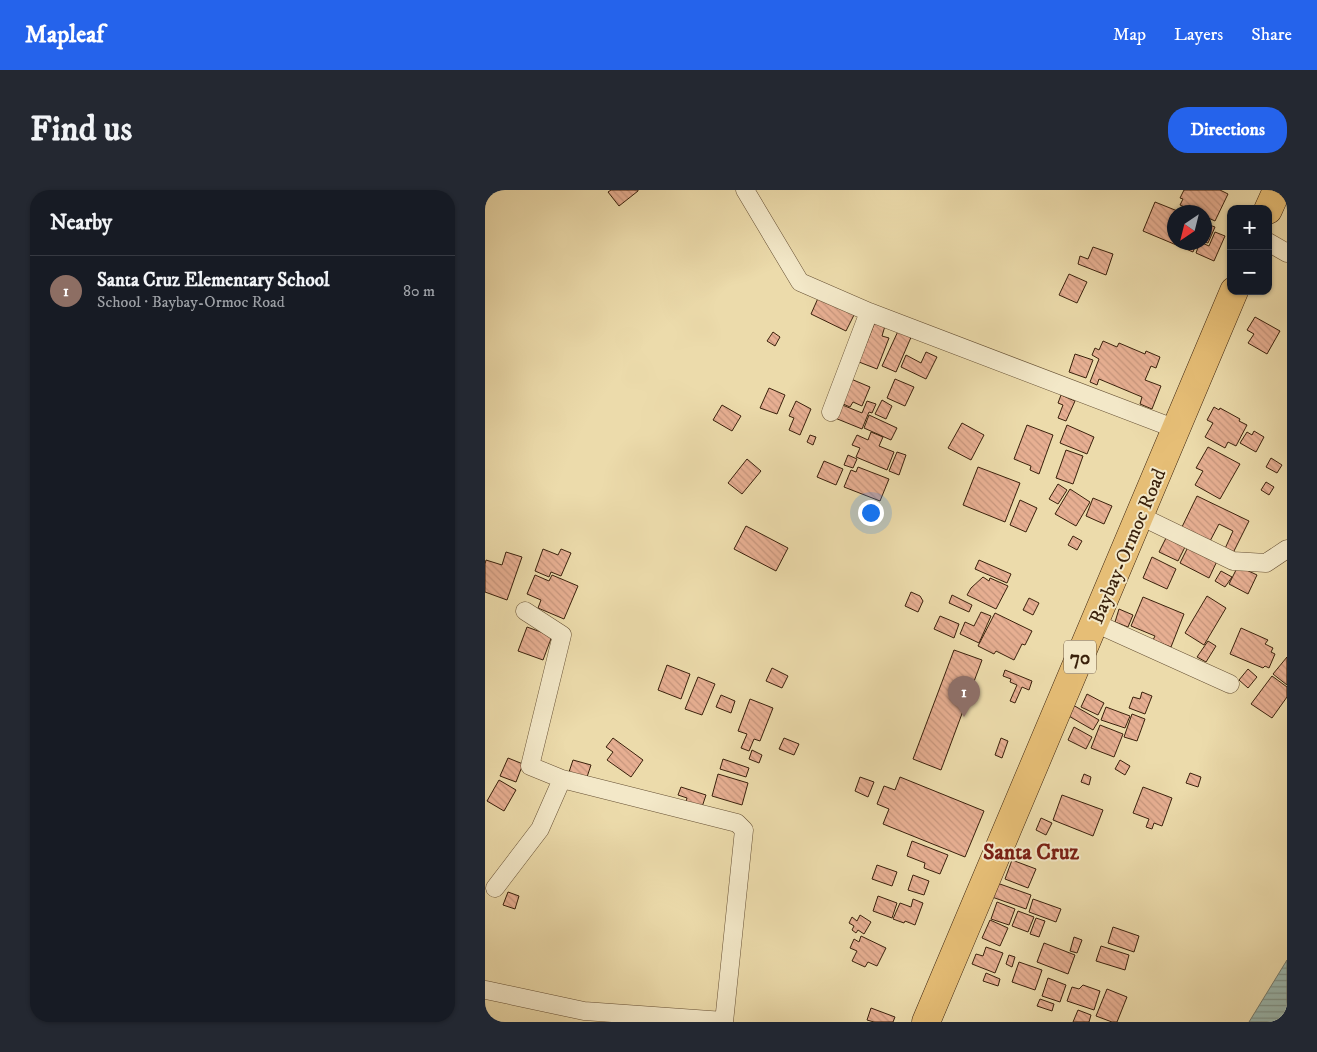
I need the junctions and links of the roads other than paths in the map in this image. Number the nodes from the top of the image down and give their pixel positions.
1 (745, 190) edge
2 (1277, 190) edge
3 (1270, 205) edge
4 (1272, 244) edge
5 (1287, 253) edge
6 (1232, 295) edge
7 (869, 312) junction
8 (831, 412) dead end
9 (1176, 429) junction
10 (1140, 516) junction
11 (1287, 549) edge
12 (525, 611) dead end
13 (1095, 622) junction
14 (1230, 684) dead end
15 (562, 779) junction
16 (495, 888) dead end
17 (485, 990) edge
18 (724, 1021) edge
19 (926, 1022) edge

1 - 7 street
2 - 3 highway
4 - 5 street
6 - 9 highway, Baybay-Ormoc Road / 70
7 - 8 street
7 - 9 street
9 - 10 highway, Baybay-Ormoc Road / 70
10 - 11 street
10 - 13 highway, Baybay-Ormoc Road / 70
12 - 15 street
13 - 14 street
13 - 19 highway, Baybay-Ormoc Road / 70
15 - 16 street
15 - 18 street
17 - 18 street

